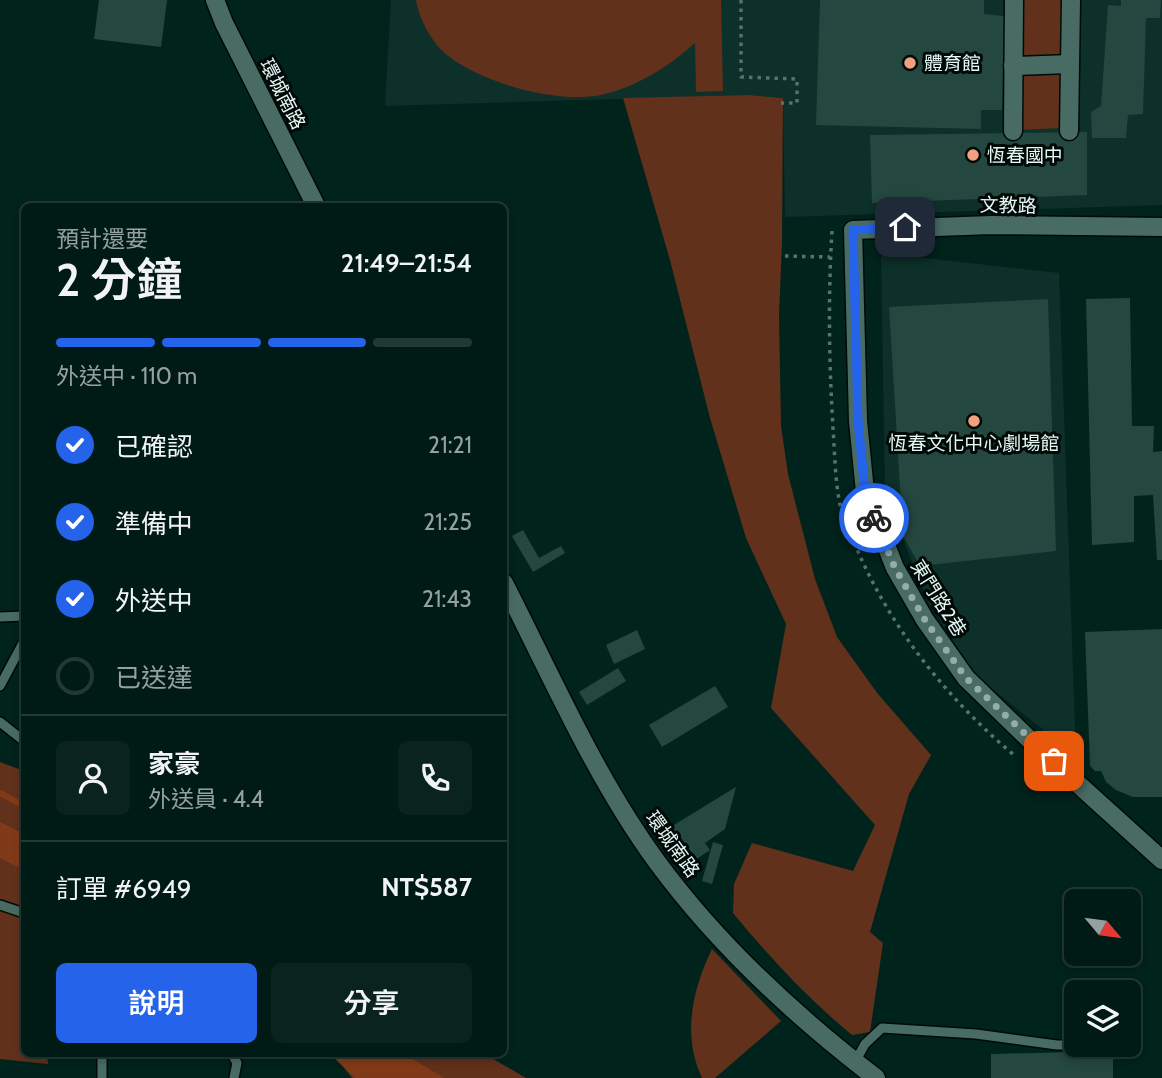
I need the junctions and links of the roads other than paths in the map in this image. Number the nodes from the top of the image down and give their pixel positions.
1 (215, 0) edge
2 (1014, 0) edge
3 (1071, 0) edge
4 (1070, 64) junction
5 (1013, 66) junction
6 (1013, 131) dead end
7 (1069, 131) dead end
8 (314, 203) edge
9 (1162, 227) edge
10 (853, 230) joint
11 (507, 589) edge
12 (21, 616) edge
13 (0, 617) edge
14 (21, 647) edge
15 (0, 686) edge
16 (0, 722) edge
17 (21, 739) edge
18 (1162, 860) edge
19 (0, 905) edge
20 (21, 912) edge
21 (1064, 1045) edge
22 (102, 1057) edge
23 (234, 1057) edge
24 (855, 1062) junction
25 (103, 1078) edge
26 (234, 1078) edge
27 (876, 1078) edge

1 - 8 street, 環城南路
2 - 5 street
3 - 4 street
4 - 5 street
4 - 7 street
5 - 6 street
9 - 10 street, 文教路
10 - 18 street, 東門路2巷
11 - 24 street, 環城南路
12 - 13 lane
14 - 15 lane
16 - 17 lane
19 - 20 lane
21 - 24 lane
22 - 25 lane
23 - 26 lane
24 - 27 street, 環城南路

